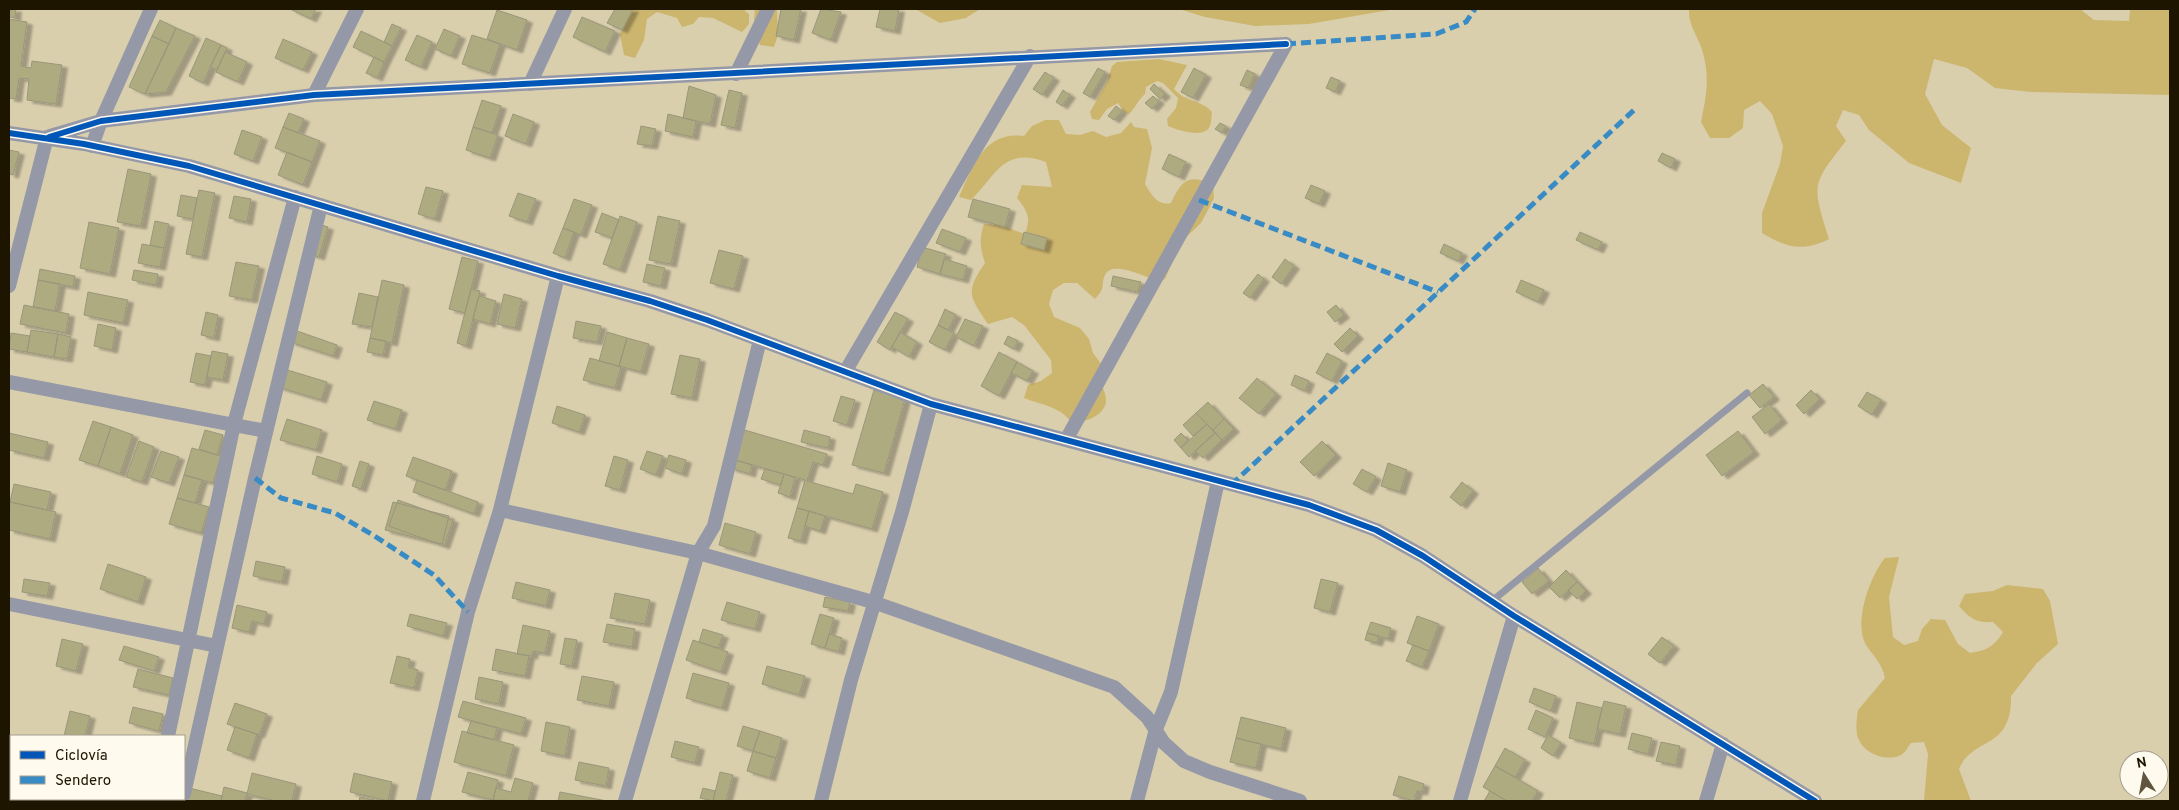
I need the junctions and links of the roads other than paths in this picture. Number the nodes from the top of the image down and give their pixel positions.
1 (151, 9) edge
2 (357, 9) edge
3 (565, 9) edge
4 (768, 9) edge
5 (1030, 56) junction
6 (736, 74) junction
7 (530, 84) junction
8 (314, 96) junction
9 (101, 121) junction
10 (9, 133) edge
11 (47, 137) junction
12 (92, 146) junction
13 (295, 197) junction
14 (321, 205) junction
15 (558, 276) junction
16 (9, 286) edge
17 (760, 340) junction
18 (845, 372) junction
19 (9, 382) edge
20 (1746, 393) dead end
21 (931, 404) junction
22 (234, 424) junction
23 (266, 432) junction
24 (1066, 440) junction
25 (1218, 481) junction
26 (500, 510) junction
27 (698, 553) junction
28 (1492, 601) junction
29 (873, 602) junction
30 (9, 604) edge
31 (1514, 616) junction
32 (189, 641) junction
33 (217, 646) junction
34 (1156, 729) junction
35 (168, 735) edge
36 (1723, 744) junction
37 (825, 785) junction
38 (185, 790) edge
39 (423, 801) edge
40 (625, 801) edge
41 (821, 801) edge
42 (829, 801) edge
43 (1137, 801) edge
44 (1300, 801) edge
45 (1460, 801) edge
46 (1706, 801) edge
47 (1816, 801) edge

1 - 9 street
2 - 8 street
3 - 7 street
4 - 6 street
5 - 6 street
5 - 18 street
5 - 24 street
6 - 7 street
7 - 8 street
8 - 9 street
9 - 11 street
9 - 12 street
10 - 11 street
11 - 12 street
11 - 16 street
12 - 13 street
13 - 14 street
13 - 22 street
14 - 15 street
14 - 23 street
15 - 17 street
15 - 26 street
17 - 18 street
17 - 27 street
18 - 21 street
19 - 22 street
20 - 28 lane
21 - 24 street
21 - 29 street
22 - 23 street
22 - 32 street
23 - 33 street
24 - 25 street
25 - 28 street
25 - 34 street
26 - 27 street
26 - 39 street
27 - 29 street
27 - 40 street
28 - 31 street
29 - 34 street
29 - 37 street
30 - 32 street
31 - 36 street
31 - 45 street
32 - 33 street
32 - 35 street
33 - 38 street
34 - 43 street
34 - 44 street
36 - 46 street
36 - 47 street
37 - 41 street
37 - 42 street

